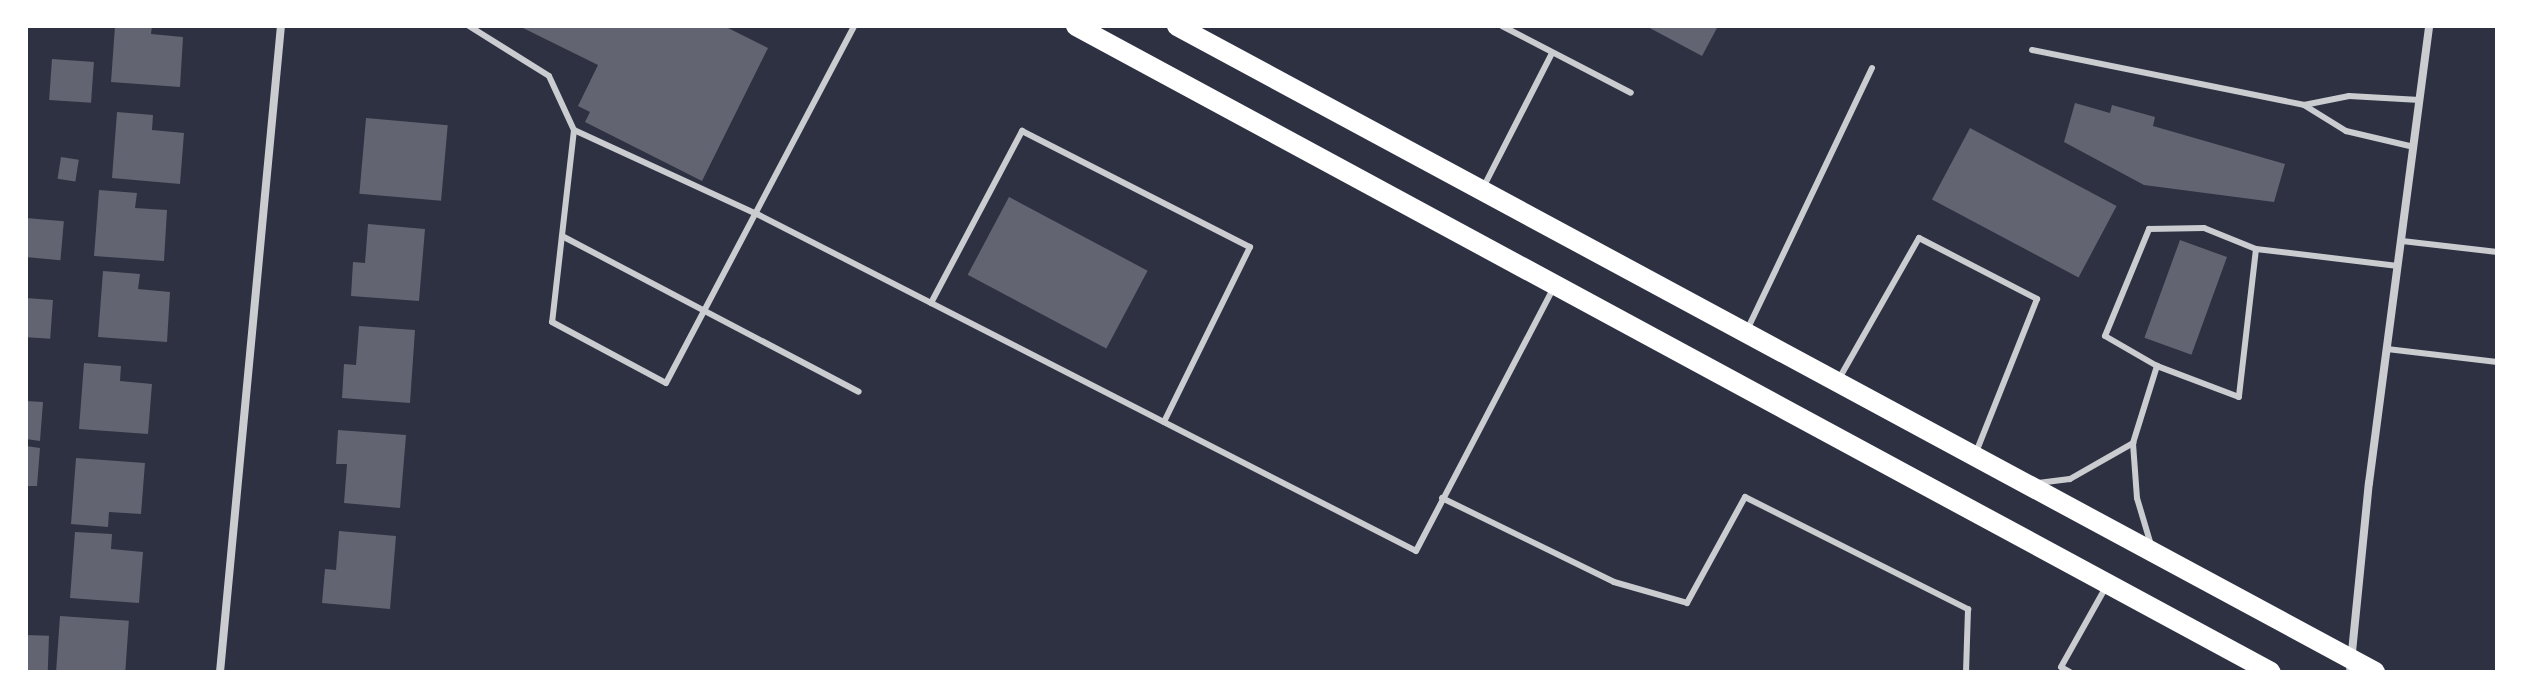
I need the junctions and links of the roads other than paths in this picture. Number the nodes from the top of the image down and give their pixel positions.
1 (281, 26) edge
2 (469, 26) edge
3 (856, 26) edge
4 (1076, 26) edge
5 (1177, 26) edge
6 (1502, 26) edge
7 (2429, 26) edge
8 (2032, 50) dead end
9 (1552, 53) junction
10 (1872, 68) dead end
11 (1631, 93) dead end
12 (2420, 100) junction
13 (2304, 105) junction
14 (574, 130) junction
15 (2414, 147) junction
16 (1480, 193) junction
17 (757, 214) junction
18 (562, 236) junction
19 (2402, 241) junction
20 (2256, 249) junction
21 (2497, 252) edge
22 (2398, 266) junction
23 (1555, 285) junction
24 (931, 303) junction
25 (705, 310) junction
26 (1745, 336) junction
27 (2387, 349) junction
28 (2497, 362) edge
29 (2157, 366) junction
30 (1836, 385) junction
31 (859, 392) dead end
32 (1164, 422) junction
33 (2133, 443) junction
34 (1973, 459) junction
35 (2022, 484) junction
36 (1442, 498) junction
37 (2156, 557) junction
38 (2108, 584) junction
39 (2351, 666) edge
40 (2061, 670) edge
41 (220, 672) edge
42 (1966, 672) edge
43 (2070, 672) edge
44 (2271, 672) edge
45 (2375, 672) edge

1 - 41 street
2 - 14 lane
3 - 17 lane
4 - 23 main road
5 - 16 main road
6 - 9 lane
7 - 12 street
8 - 13 lane
9 - 11 lane
9 - 16 lane
10 - 26 lane
12 - 13 lane
12 - 15 street
13 - 15 lane
14 - 17 lane
14 - 18 lane
15 - 19 street
16 - 26 main road
17 - 24 lane
17 - 25 lane
18 - 25 lane
18 - 25 lane
19 - 21 lane
19 - 22 street
20 - 22 lane
20 - 29 lane
20 - 29 lane
22 - 27 street
23 - 36 lane
23 - 38 main road
24 - 32 lane
24 - 32 lane
25 - 31 lane
26 - 30 main road
27 - 28 lane
27 - 39 street
29 - 33 lane
30 - 34 main road
30 - 34 lane
32 - 36 lane
33 - 35 lane
33 - 37 lane
34 - 35 main road
35 - 37 main road
36 - 42 lane
37 - 39 main road
38 - 40 lane
38 - 44 main road
39 - 45 main road
40 - 43 lane

